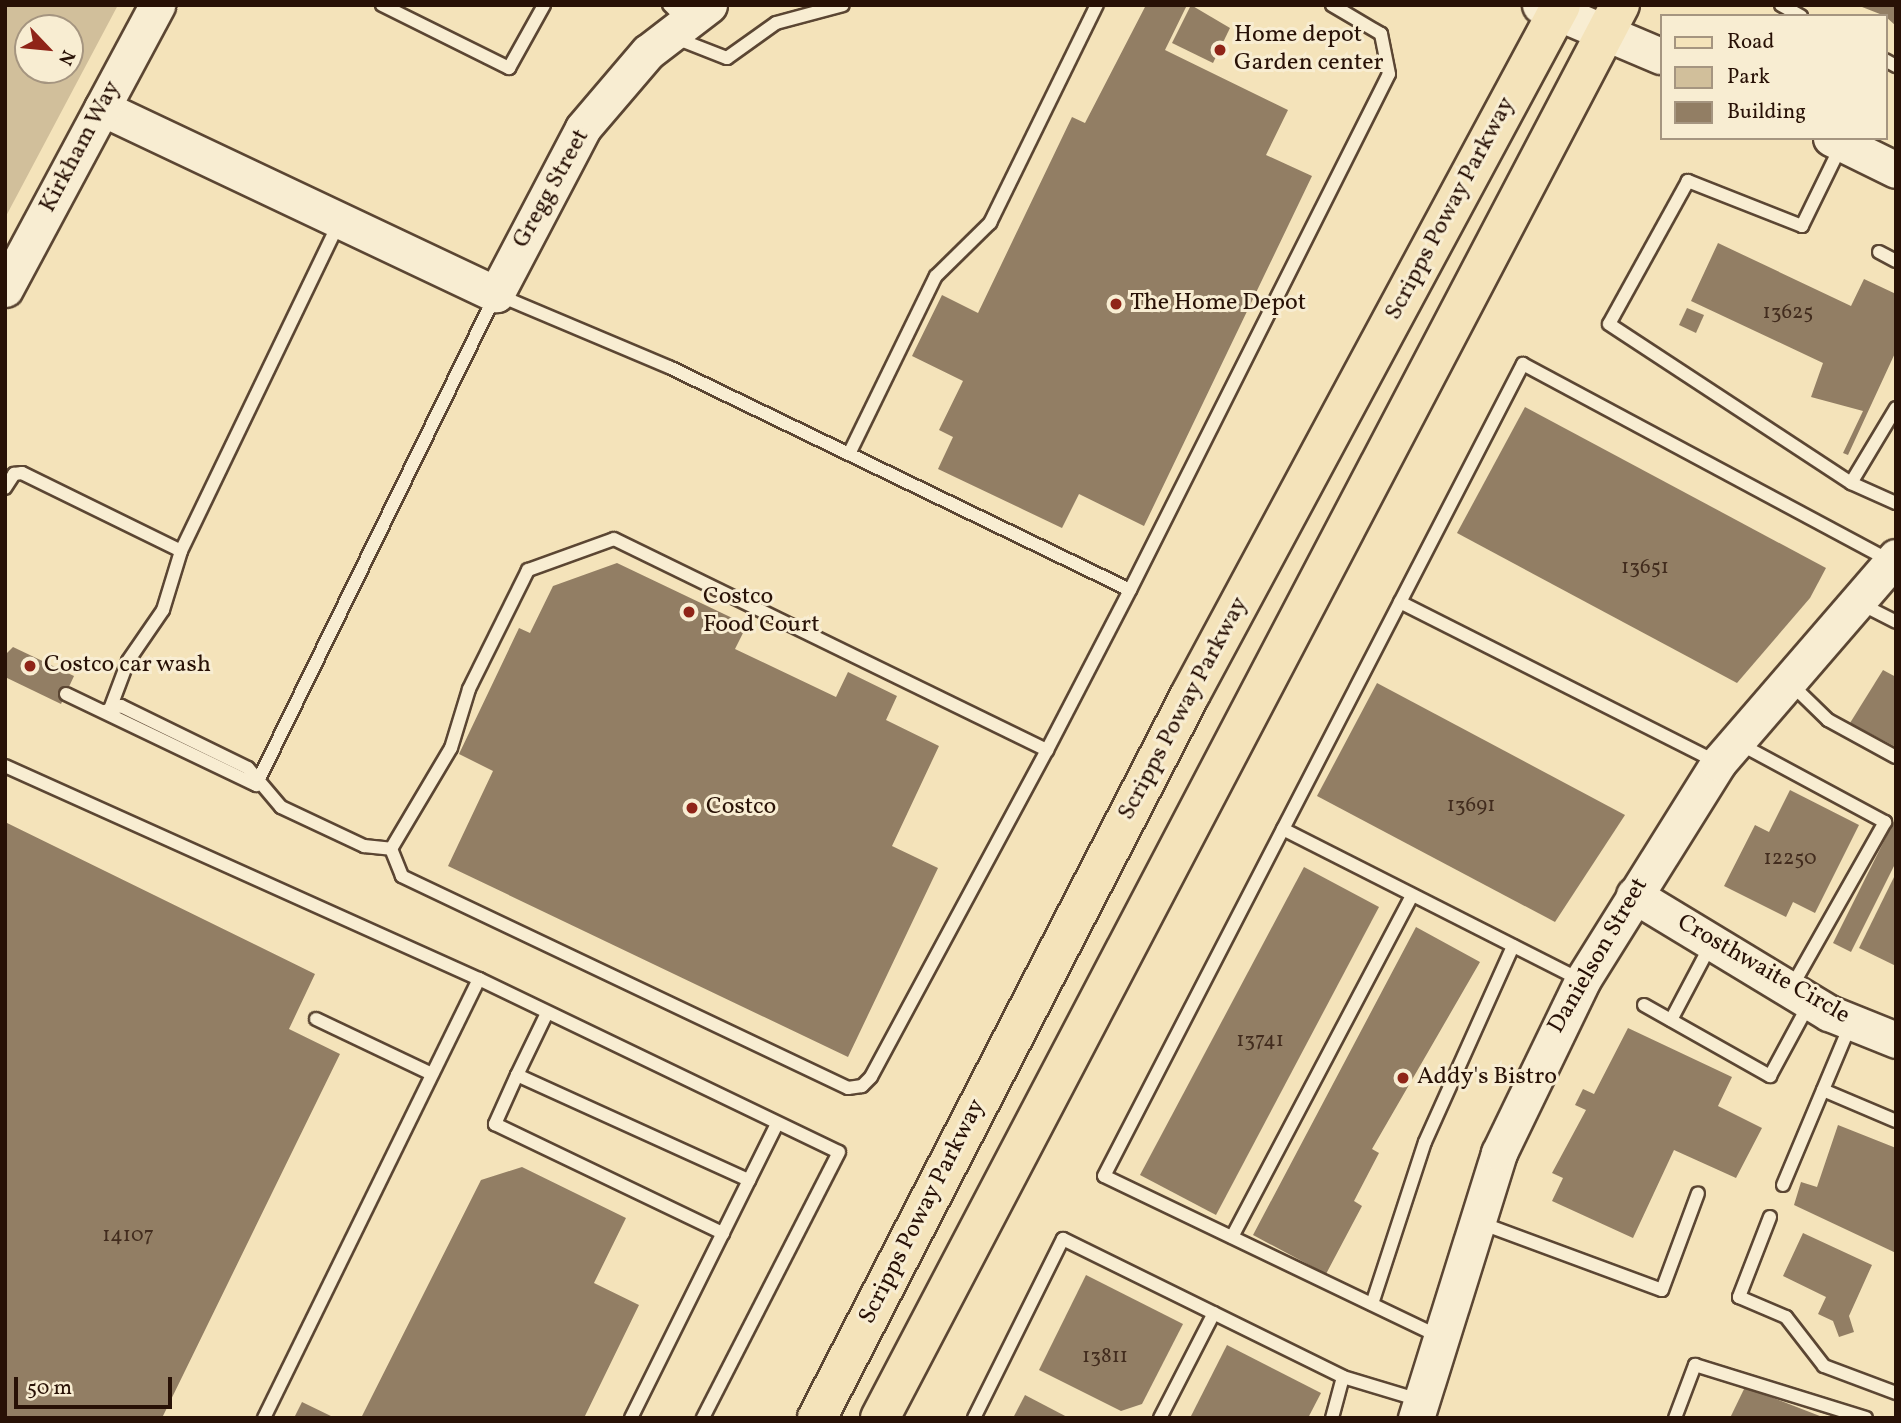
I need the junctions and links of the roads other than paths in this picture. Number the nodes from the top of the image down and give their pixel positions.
1 (157, 5) edge
2 (382, 5) edge
3 (544, 5) edge
4 (843, 5) edge
5 (1097, 5) edge
6 (1332, 5) edge
7 (1781, 5) edge
8 (1552, 8) edge
9 (1797, 14) edge
10 (683, 17) edge
11 (1614, 17) edge
12 (1660, 55) edge
13 (102, 108) junction
14 (1836, 141) edge
15 (1896, 170) edge
16 (341, 218) junction
17 (1880, 252) dead end
18 (1896, 261) edge
19 (5, 289) edge
20 (496, 294) junction
21 (1896, 408) edge
22 (849, 454) junction
23 (1852, 483) junction
24 (5, 488) edge
25 (1896, 503) edge
26 (181, 551) junction
27 (1894, 559) edge
28 (1130, 590) junction
29 (1400, 602) junction
30 (1858, 602) junction
31 (1896, 622) edge
32 (1789, 682) junction
33 (66, 694) dead end
34 (107, 711) junction
35 (1046, 750) junction
36 (1727, 753) junction
37 (1896, 757) edge
38 (5, 766) edge
39 (256, 785) junction
40 (1283, 829) junction
41 (391, 849) junction
42 (1412, 895) junction
43 (1634, 895) junction
44 (1711, 943) junction
45 (1513, 946) junction
46 (479, 979) junction
47 (1582, 981) junction
48 (1800, 996) junction
49 (1644, 1005) dead end
50 (547, 1013) junction
51 (316, 1019) dead end
52 (1671, 1020) junction
53 (1851, 1022) junction
54 (1896, 1040) edge
55 (432, 1074) junction
56 (517, 1075) junction
57 (1823, 1090) junction
58 (1896, 1121) edge
59 (776, 1126) junction
60 (749, 1180) junction
61 (1783, 1185) dead end
62 (1698, 1193) dead end
63 (1770, 1217) dead end
64 (1474, 1221) junction
65 (723, 1233) junction
66 (1232, 1237) junction
67 (1372, 1304) junction
68 (1214, 1313) junction
69 (1438, 1336) junction
70 (1343, 1377) junction
71 (1896, 1393) edge
72 (1418, 1409) edge
73 (264, 1418) edge
74 (631, 1418) edge
75 (703, 1418) edge
76 (817, 1418) edge
77 (880, 1418) edge
78 (974, 1418) edge
79 (1160, 1418) edge
80 (1332, 1418) edge
81 (1675, 1418) edge
82 (1866, 1418) edge

1 - 13 street, Kirkham Way
2 - 3 lane
4 - 10 lane
5 - 22 lane
6 - 28 lane
7 - 9 lane
8 - 11 street
8 - 76 main road, Scripps Poway Parkway
10 - 20 street, Gregg Street
11 - 12 street
11 - 77 main road
13 - 16 street
13 - 19 street, Kirkham Way
14 - 15 street
14 - 23 lane
16 - 20 street
16 - 26 lane
17 - 18 lane
20 - 22 lane
20 - 39 lane
21 - 23 lane
22 - 28 lane
23 - 25 lane
24 - 26 lane
26 - 34 lane
27 - 29 lane
27 - 30 street, Danielson Street
28 - 35 lane
29 - 36 lane
29 - 40 lane
30 - 31 lane
30 - 32 street, Danielson Street
32 - 36 street, Danielson Street
32 - 37 lane
33 - 34 lane
34 - 39 lane
35 - 41 lane
35 - 41 lane
36 - 43 street, Danielson Street
36 - 48 lane
38 - 46 lane
39 - 41 lane
40 - 42 lane
40 - 66 lane
42 - 45 lane
42 - 66 lane
43 - 44 street, Crosthwaite Circle
43 - 47 street, Danielson Street
44 - 48 street, Crosthwaite Circle
44 - 52 lane
45 - 47 lane
45 - 67 lane
46 - 50 lane
46 - 55 lane
47 - 64 street, Danielson Street
48 - 52 lane
48 - 53 street, Crosthwaite Circle
49 - 52 lane
50 - 56 lane
50 - 59 lane
51 - 55 lane
53 - 54 street, Crosthwaite Circle
53 - 57 lane
55 - 73 lane
56 - 60 lane
56 - 65 lane
57 - 58 lane
57 - 61 lane
59 - 60 lane
59 - 75 lane
60 - 65 lane
62 - 64 lane
63 - 71 lane
64 - 69 street, Danielson Street
65 - 74 lane
66 - 67 lane
67 - 69 lane
68 - 70 lane
68 - 78 lane
68 - 79 lane
69 - 72 street, Danielson Street
70 - 72 lane
70 - 80 lane
81 - 82 lane

